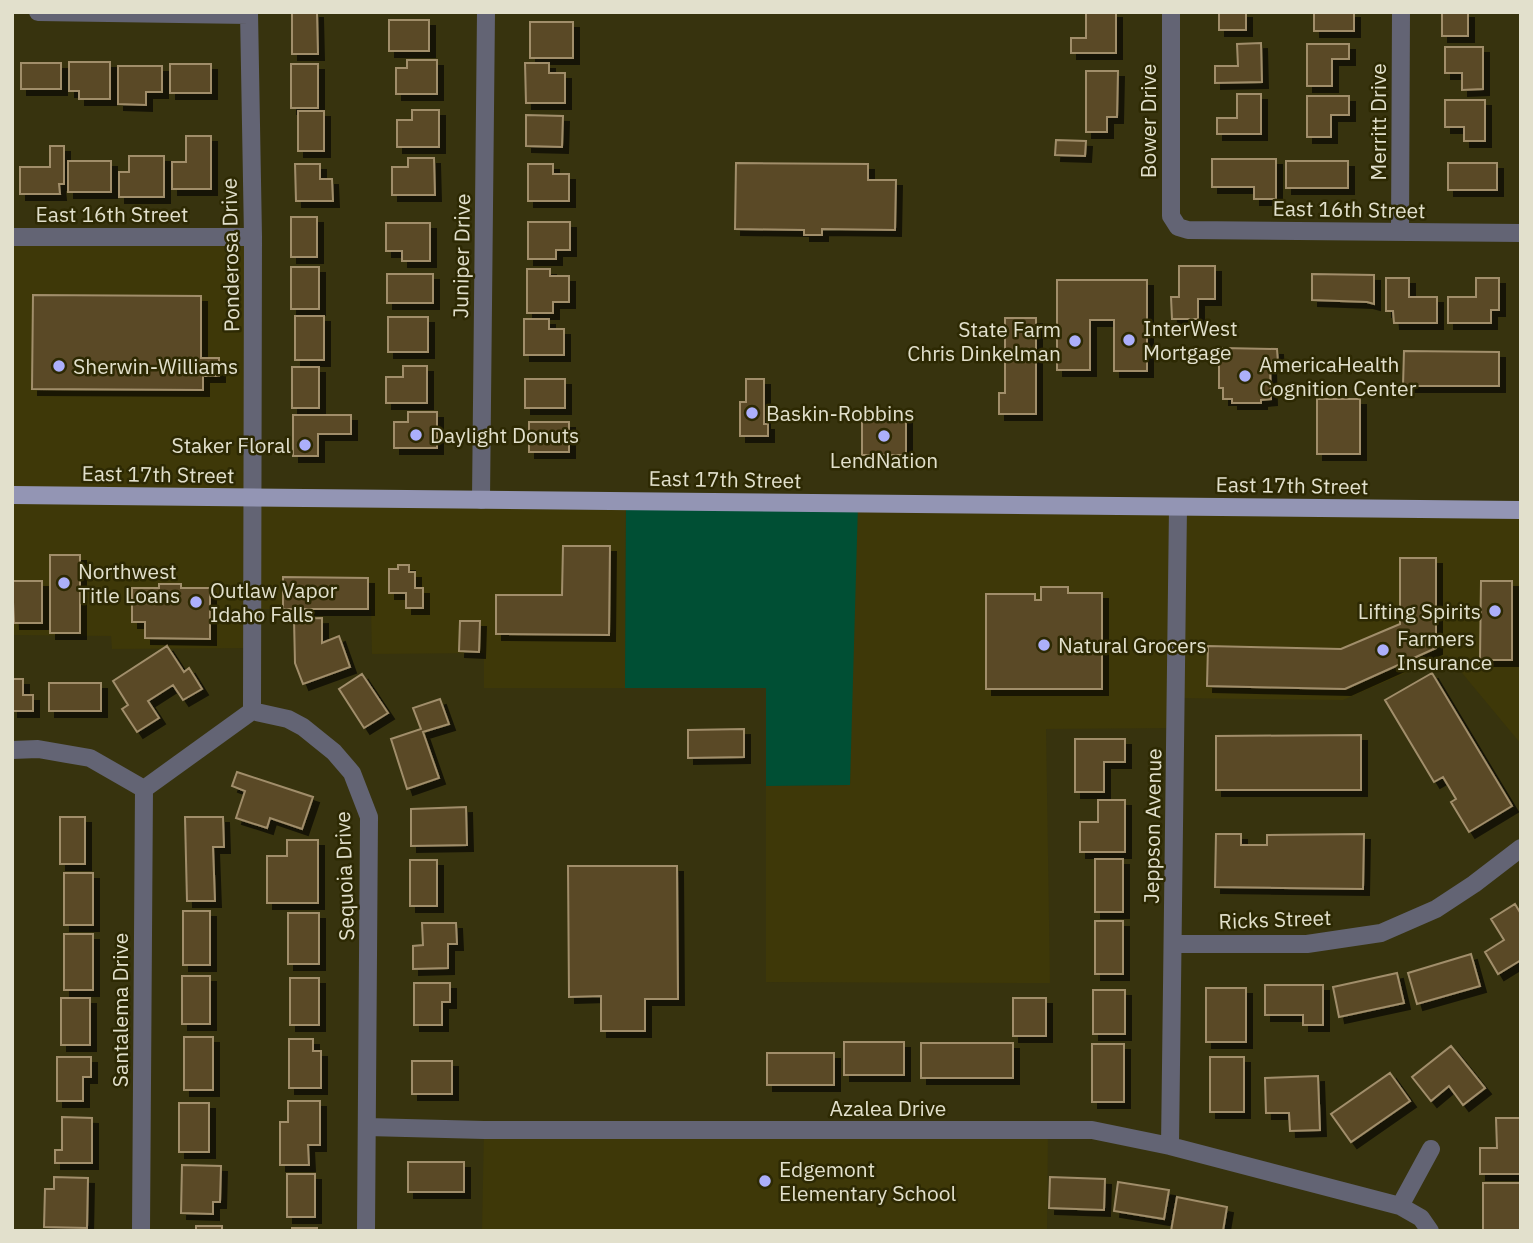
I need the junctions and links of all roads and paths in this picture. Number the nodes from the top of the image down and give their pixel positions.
1 (38, 12) edge
2 (486, 12) edge
3 (1171, 12) edge
4 (1401, 12) edge
5 (249, 14) edge
6 (1178, 227) joint
7 (1400, 232) junction
8 (1521, 233) edge
9 (12, 237) edge
10 (253, 237) junction
11 (12, 495) edge
12 (251, 498) junction
13 (481, 500) junction
14 (1178, 507) junction
15 (1521, 510) edge
16 (252, 711) junction
17 (12, 750) edge
18 (144, 789) junction
19 (1521, 848) edge
20 (1173, 944) junction
21 (366, 1127) junction
22 (1170, 1146) junction
23 (1431, 1149) dead end
24 (1401, 1206) junction
25 (141, 1231) edge
26 (366, 1231) edge
27 (1430, 1231) edge

1 - 5 street
2 - 13 street, Juniper Drive
3 - 6 street, Bower Drive
4 - 7 street, Merritt Drive
5 - 10 street, Ponderosa Drive
6 - 7 street, East 16th Street
7 - 8 street, East 16th Street
9 - 10 street, East 16th Street
10 - 12 street, Ponderosa Drive
11 - 12 main road, East 17th Street
12 - 13 main road, East 17th Street
12 - 16 street
13 - 14 main road, East 17th Street
14 - 15 main road, East 17th Street
14 - 20 street, Jeppson Avenue
16 - 18 street
16 - 21 street, Sequoia Drive
17 - 18 street
18 - 25 street, Santalema Drive
19 - 20 street, Ricks Street
20 - 22 street, Jeppson Avenue
21 - 22 street, Azalea Drive
21 - 26 street, Sequoia Drive
22 - 24 street, Azalea Drive
23 - 24 street
24 - 27 street, Azalea Drive

